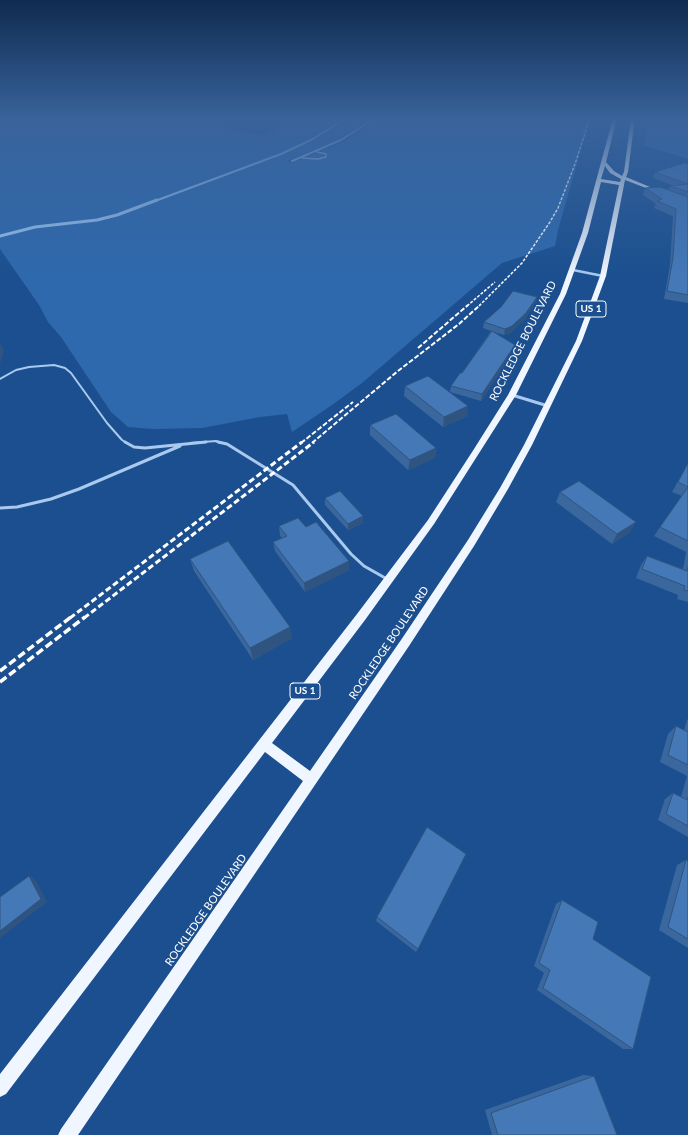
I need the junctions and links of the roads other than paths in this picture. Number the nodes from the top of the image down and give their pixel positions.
1 (602, 171) edge
2 (611, 171) edge
3 (626, 171) edge
4 (599, 180) junction
5 (624, 185) junction
6 (648, 187) junction
7 (654, 190) edge
8 (572, 270) junction
9 (603, 276) junction
10 (0, 379) edge
11 (512, 395) junction
12 (548, 406) junction
13 (185, 443) junction
14 (0, 508) edge
15 (388, 580) junction
16 (264, 744) junction
17 (312, 780) junction
18 (0, 1088) edge
19 (67, 1135) edge

1 - 4 main road, ROCKLEDGE BOULEVARD / US 1
2 - 5 main road
3 - 5 main road, ROCKLEDGE BOULEVARD / US 1
4 - 5 main road
4 - 8 main road, ROCKLEDGE BOULEVARD / US 1
5 - 6 main road
5 - 6 main road
5 - 9 main road, ROCKLEDGE BOULEVARD / US 1
6 - 7 street
8 - 9 street
8 - 11 main road, ROCKLEDGE BOULEVARD / US 1
9 - 12 main road, ROCKLEDGE BOULEVARD / US 1
10 - 13 lane
11 - 12 street
11 - 15 main road, ROCKLEDGE BOULEVARD / US 1
12 - 17 main road, ROCKLEDGE BOULEVARD / US 1
13 - 14 lane
13 - 15 lane
15 - 16 main road, ROCKLEDGE BOULEVARD / US 1
16 - 17 main road
16 - 18 main road, ROCKLEDGE BOULEVARD / US 1
17 - 19 main road, ROCKLEDGE BOULEVARD / US 1

